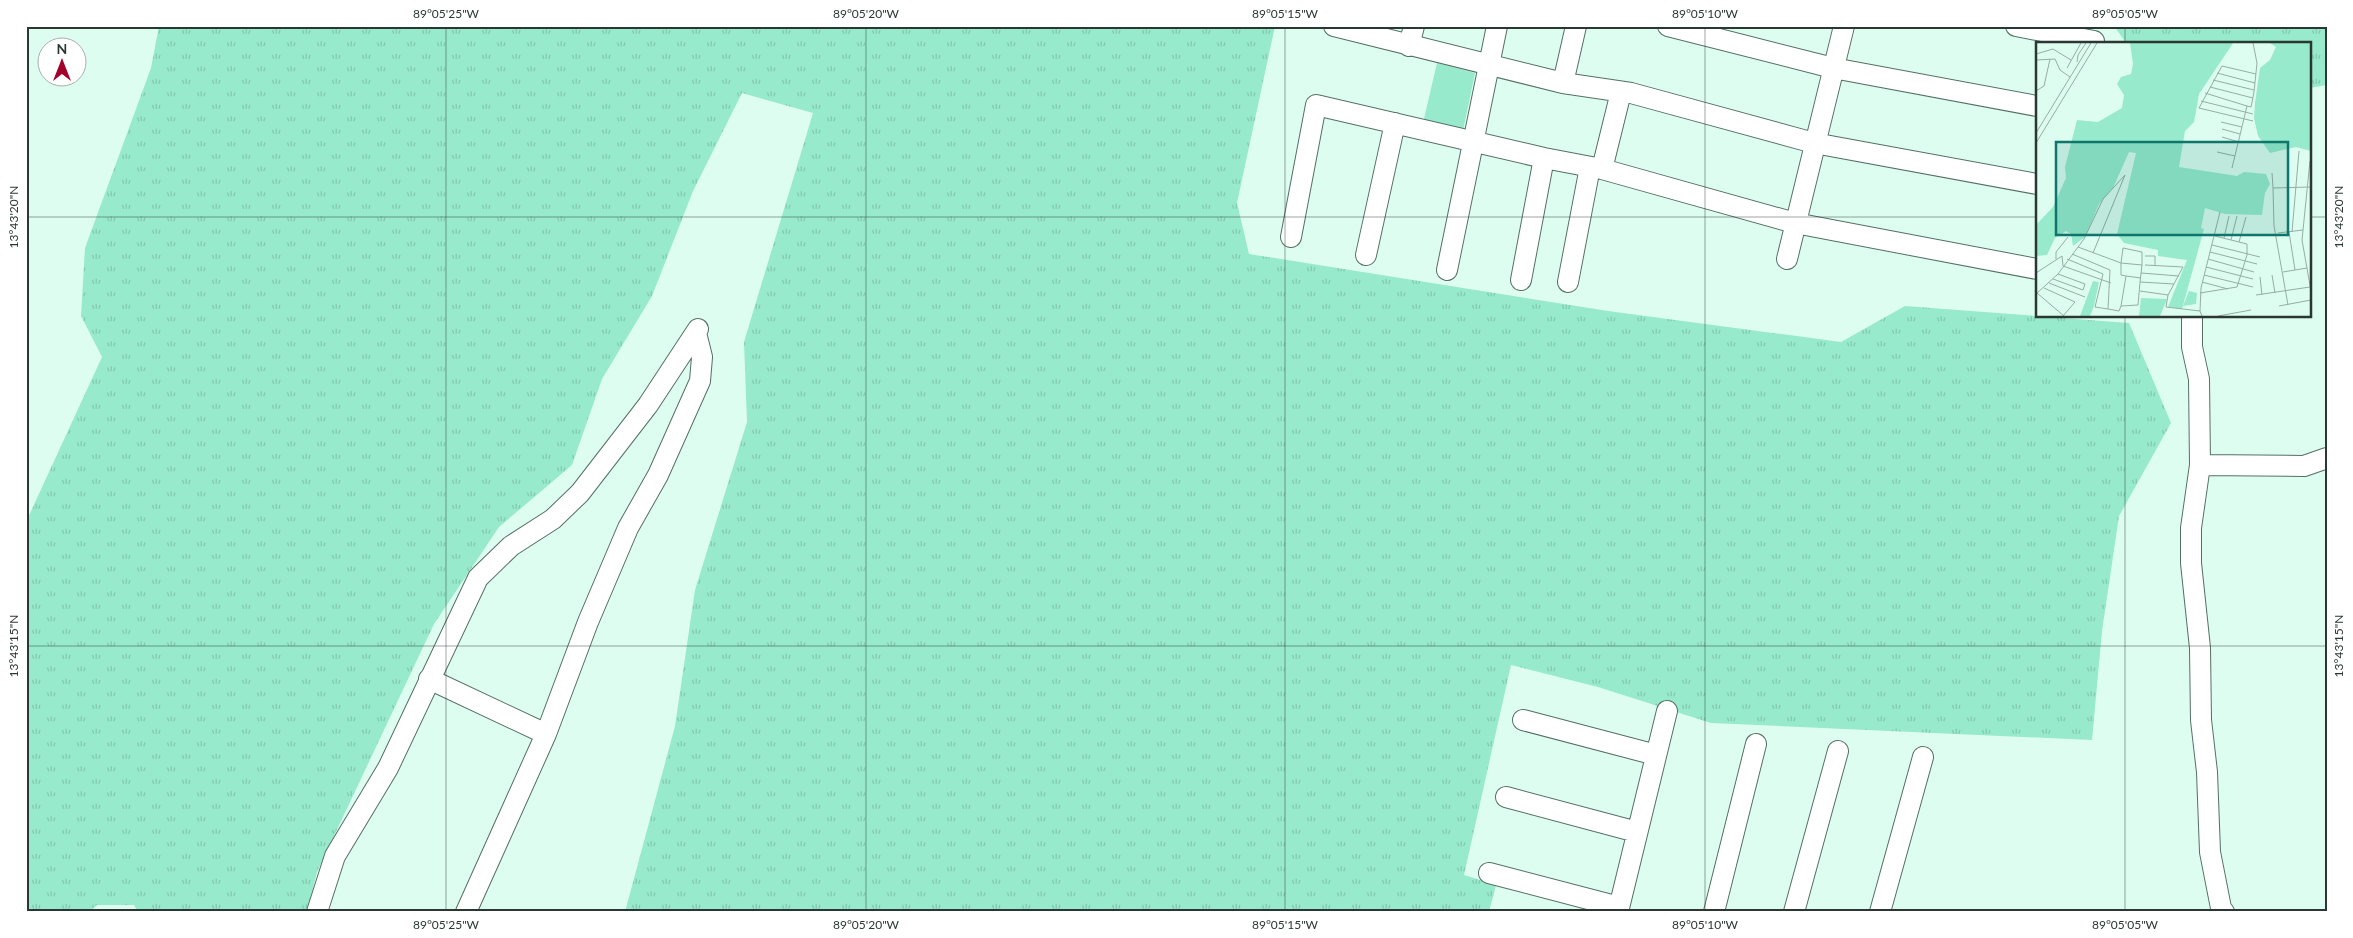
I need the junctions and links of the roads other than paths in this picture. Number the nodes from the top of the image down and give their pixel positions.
1 (1334, 26) edge
2 (1497, 26) edge
3 (1576, 26) edge
4 (1668, 26) edge
5 (1844, 26) edge
6 (2016, 26) edge
7 (1412, 36) edge
8 (2094, 42) dead end
9 (1487, 65) junction
10 (1833, 68) junction
11 (1563, 83) junction
12 (1626, 92) junction
13 (2036, 106) edge
14 (1395, 123) junction
15 (1472, 142) junction
16 (1814, 143) junction
17 (1544, 158) junction
18 (1596, 168) junction
19 (2036, 184) edge
20 (1795, 223) junction
21 (1291, 237) dead end
22 (1366, 254) dead end
23 (1787, 259) dead end
24 (2036, 269) edge
25 (1446, 270) dead end
26 (1521, 280) dead end
27 (1568, 282) dead end
28 (2192, 318) edge
29 (2327, 458) edge
30 (2200, 464) junction
31 (429, 678) junction
32 (1667, 711) dead end
33 (1523, 720) dead end
34 (546, 734) junction
35 (1756, 744) dead end
36 (1838, 752) dead end
37 (1656, 755) junction
38 (1923, 757) dead end
39 (1506, 797) dead end
40 (1637, 832) junction
41 (1489, 873) dead end
42 (1618, 910) edge
43 (317, 912) edge
44 (466, 912) edge
45 (1714, 912) edge
46 (1794, 912) edge
47 (1880, 912) edge
48 (2224, 912) edge

1 - 7 street
2 - 9 street
3 - 11 street
4 - 10 street
5 - 10 street
6 - 8 street
7 - 9 street
9 - 11 street
9 - 15 street
10 - 13 street
10 - 16 street
11 - 12 street
12 - 16 street
12 - 18 street
14 - 15 street
14 - 21 street
14 - 22 street
15 - 17 street
15 - 25 street
16 - 19 street
16 - 20 street
17 - 18 street
17 - 26 street
18 - 20 street
18 - 27 street
20 - 23 street
20 - 24 street
28 - 30 street
29 - 30 street
30 - 48 street
31 - 34 street
31 - 34 street
31 - 43 street
32 - 37 street
33 - 37 street
34 - 44 street
35 - 45 street
36 - 46 street
37 - 40 street
38 - 47 street
39 - 40 street
40 - 42 street
41 - 42 street

